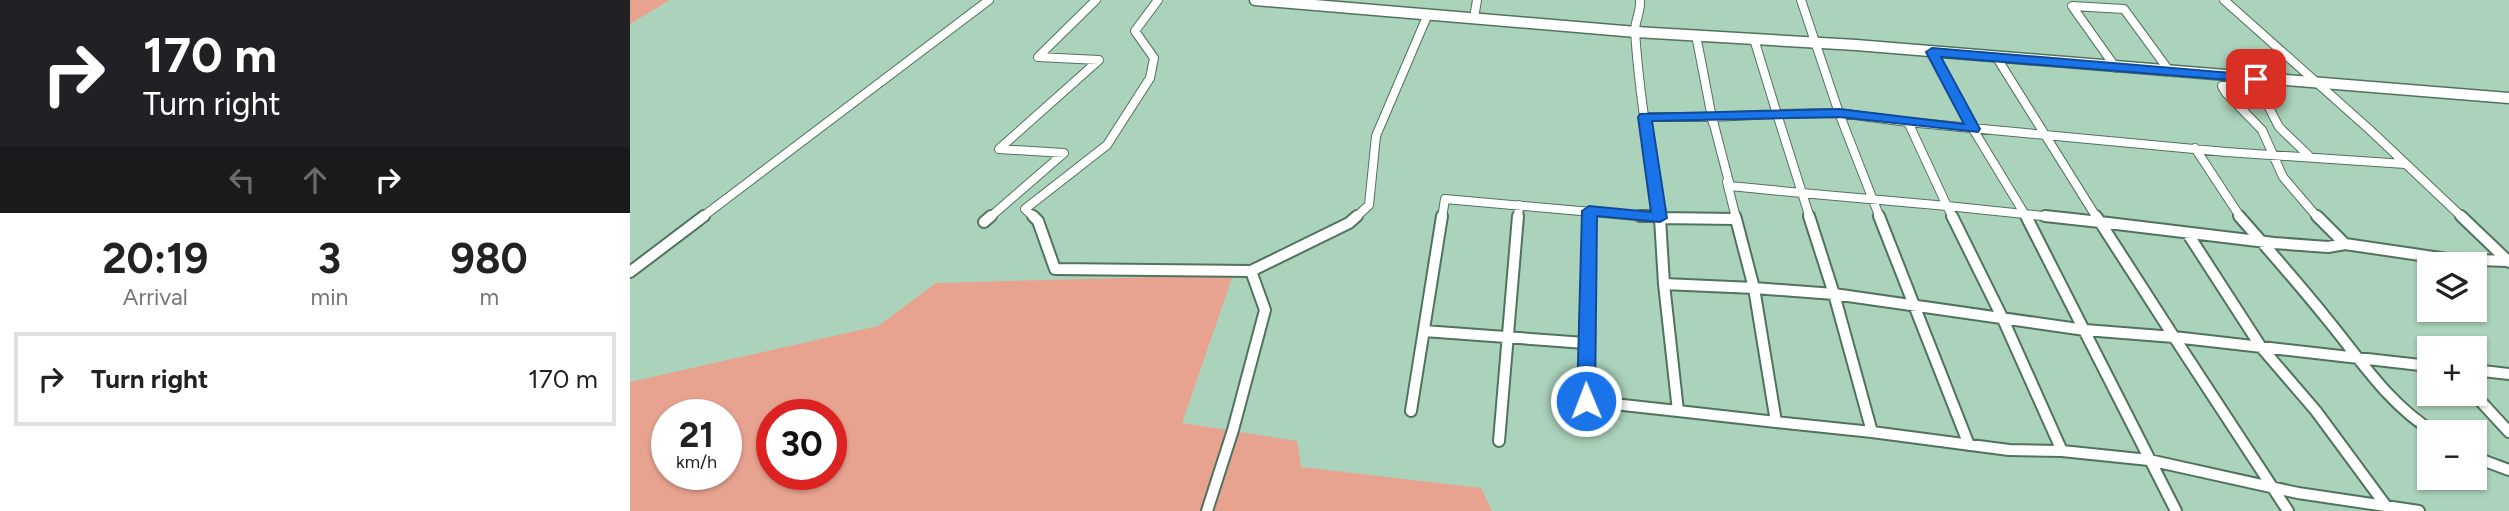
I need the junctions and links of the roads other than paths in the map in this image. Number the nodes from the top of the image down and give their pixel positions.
1 (989, 0) edge
2 (1096, 0) edge
3 (1158, 0) edge
4 (1255, 0) edge
5 (1477, 0) edge
6 (1640, 0) edge
7 (1801, 0) edge
8 (2224, 0) edge
9 (1428, 13) junction
10 (1474, 18) junction
11 (1636, 32) junction
12 (1696, 35) junction
13 (1754, 39) junction
14 (1817, 43) junction
15 (1932, 52) junction
16 (1997, 58) junction
17 (2116, 68) junction
18 (2170, 72) junction
19 (2231, 81) junction
20 (2319, 83) junction
21 (2509, 97) edge
22 (1839, 113) junction
23 (1777, 114) junction
24 (1644, 117) junction
25 (1712, 117) junction
26 (1908, 122) junction
27 (1973, 129) junction
28 (2046, 134) junction
29 (2195, 148) junction
30 (2272, 154) junction
31 (2309, 156) junction
32 (2405, 164) junction
33 (1800, 192) junction
34 (1873, 200) junction
35 (1519, 205) junction
36 (1947, 206) junction
37 (1589, 211) junction
38 (2026, 216) junction
39 (1660, 218) junction
40 (1736, 219) junction
41 (984, 222) dead end
42 (2100, 222) junction
43 (2188, 234) junction
44 (2261, 242) junction
45 (2345, 244) junction
46 (2508, 262) edge
47 (1251, 271) junction
48 (630, 272) edge
49 (1664, 284) junction
50 (1754, 288) junction
51 (1834, 294) junction
52 (1915, 305) junction
53 (2002, 317) junction
54 (2085, 330) junction
55 (1424, 331) junction
56 (1506, 336) junction
57 (2174, 337) junction
58 (1585, 343) junction
59 (2261, 347) junction
60 (2356, 358) junction
61 (2417, 365) edge
62 (2487, 371) edge
63 (2509, 374) edge
64 (2485, 406) edge
65 (1411, 411) dead end
66 (1678, 411) junction
67 (1776, 422) junction
68 (2417, 422) edge
69 (1872, 432) junction
70 (2509, 432) edge
71 (1499, 441) dead end
72 (1969, 445) junction
73 (2062, 451) junction
74 (2149, 460) junction
75 (2487, 462) edge
76 (2509, 470) edge
77 (2271, 485) junction
78 (2389, 509) edge
79 (1207, 511) edge
80 (2176, 511) edge
81 (2288, 511) edge
82 (2419, 511) edge

1 - 48 street
2 - 41 street
3 - 47 street
4 - 9 street
5 - 10 street
6 - 11 street
7 - 14 street
8 - 20 street
9 - 10 street
9 - 47 street
10 - 11 street
11 - 12 street
11 - 24 street
12 - 13 street
12 - 25 street
13 - 14 street
13 - 23 street
14 - 15 street
14 - 22 street
15 - 16 street
15 - 27 street
16 - 17 street
16 - 28 street
17 - 18 street
17 - 18 street
18 - 19 street
19 - 20 street
19 - 30 street
19 - 31 street
20 - 21 street
20 - 32 street
22 - 23 street
22 - 26 street
22 - 34 street
23 - 25 street
23 - 33 street
24 - 25 street
24 - 39 street
25 - 33 street
25 - 40 street
26 - 27 street
26 - 36 street
27 - 28 street
27 - 38 street
28 - 29 street
28 - 42 street
29 - 30 street
29 - 44 street
30 - 31 street
30 - 45 street
31 - 32 street
32 - 46 street
33 - 34 street
33 - 51 street
34 - 36 street
34 - 52 street
35 - 37 street
35 - 55 street
35 - 56 street
36 - 38 street
36 - 53 street
37 - 39 street
37 - 58 street
38 - 42 street
38 - 54 street
39 - 40 street
39 - 49 street
40 - 50 street
42 - 43 street
42 - 57 street
43 - 44 street
43 - 59 street
44 - 45 street
44 - 60 street
45 - 46 street
47 - 79 street
49 - 50 street
49 - 66 street
50 - 51 street
50 - 67 street
51 - 52 street
51 - 69 street
52 - 53 street
52 - 72 street
53 - 54 street
53 - 73 street
54 - 57 street
54 - 74 street
55 - 56 street
55 - 65 street
56 - 58 street
56 - 71 street
57 - 59 street
57 - 77 street
58 - 66 street
59 - 60 street
59 - 78 street
60 - 61 street
60 - 68 street
62 - 63 street
64 - 70 street
66 - 67 street
67 - 69 street
69 - 72 street
72 - 73 street
73 - 74 street
74 - 77 street
74 - 80 street
75 - 76 street
77 - 78 street
77 - 81 street
78 - 82 street

